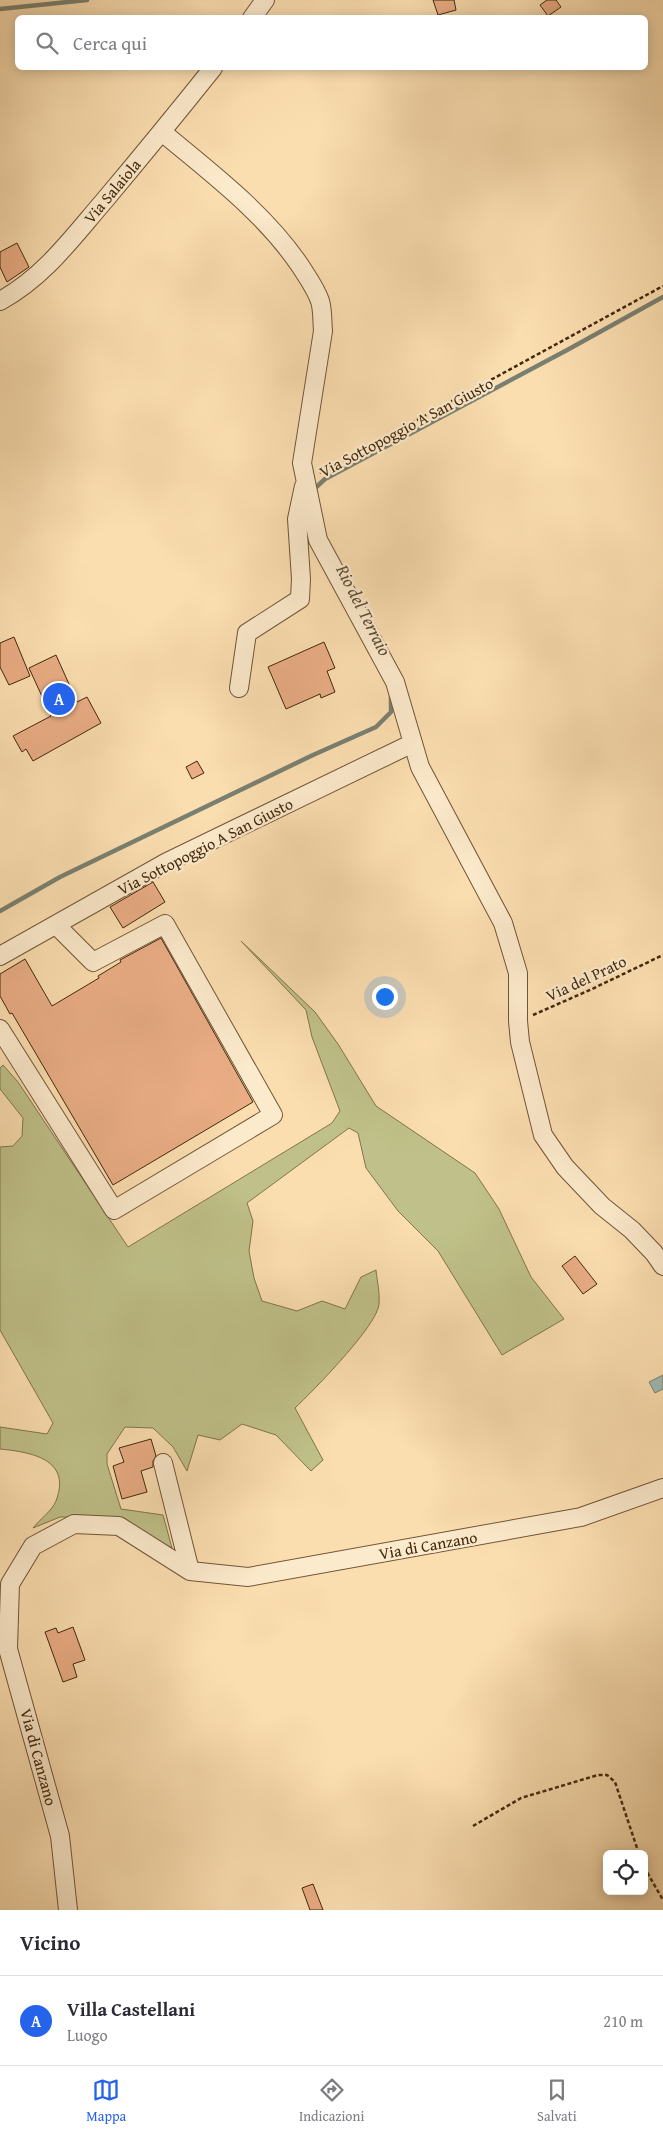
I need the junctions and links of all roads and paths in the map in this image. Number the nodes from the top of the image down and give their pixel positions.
1 (265, 0) edge
2 (254, 15) edge
3 (210, 70) edge
4 (162, 132) junction
5 (663, 286) edge
6 (0, 301) edge
7 (305, 481) junction
8 (239, 688) dead end
9 (413, 743) junction
10 (56, 924) junction
11 (663, 955) edge
12 (0, 956) edge
13 (518, 1021) junction
14 (0, 1029) edge
15 (663, 1266) edge
16 (163, 1463) dead end
17 (663, 1488) edge
18 (190, 1571) junction
19 (474, 1826) dead end
20 (638, 1850) edge
21 (648, 1874) edge
22 (663, 1900) edge
23 (68, 1910) edge

1 - 2 street
3 - 4 street, Via Salaiola
4 - 6 street, Via Salaiola
4 - 7 street
5 - 7 path, Via Sottopoggio A San Giusto
7 - 8 street, Via Sottopoggio A San Giusto
7 - 9 street
9 - 10 street, Via Sottopoggio A San Giusto
9 - 13 street
10 - 12 street, Via Sottopoggio A San Giusto
10 - 14 street
11 - 13 path, Via del Prato
13 - 15 street
16 - 18 street
17 - 18 street, Via di Canzano
18 - 23 street, Via di Canzano
19 - 20 path
21 - 22 path

